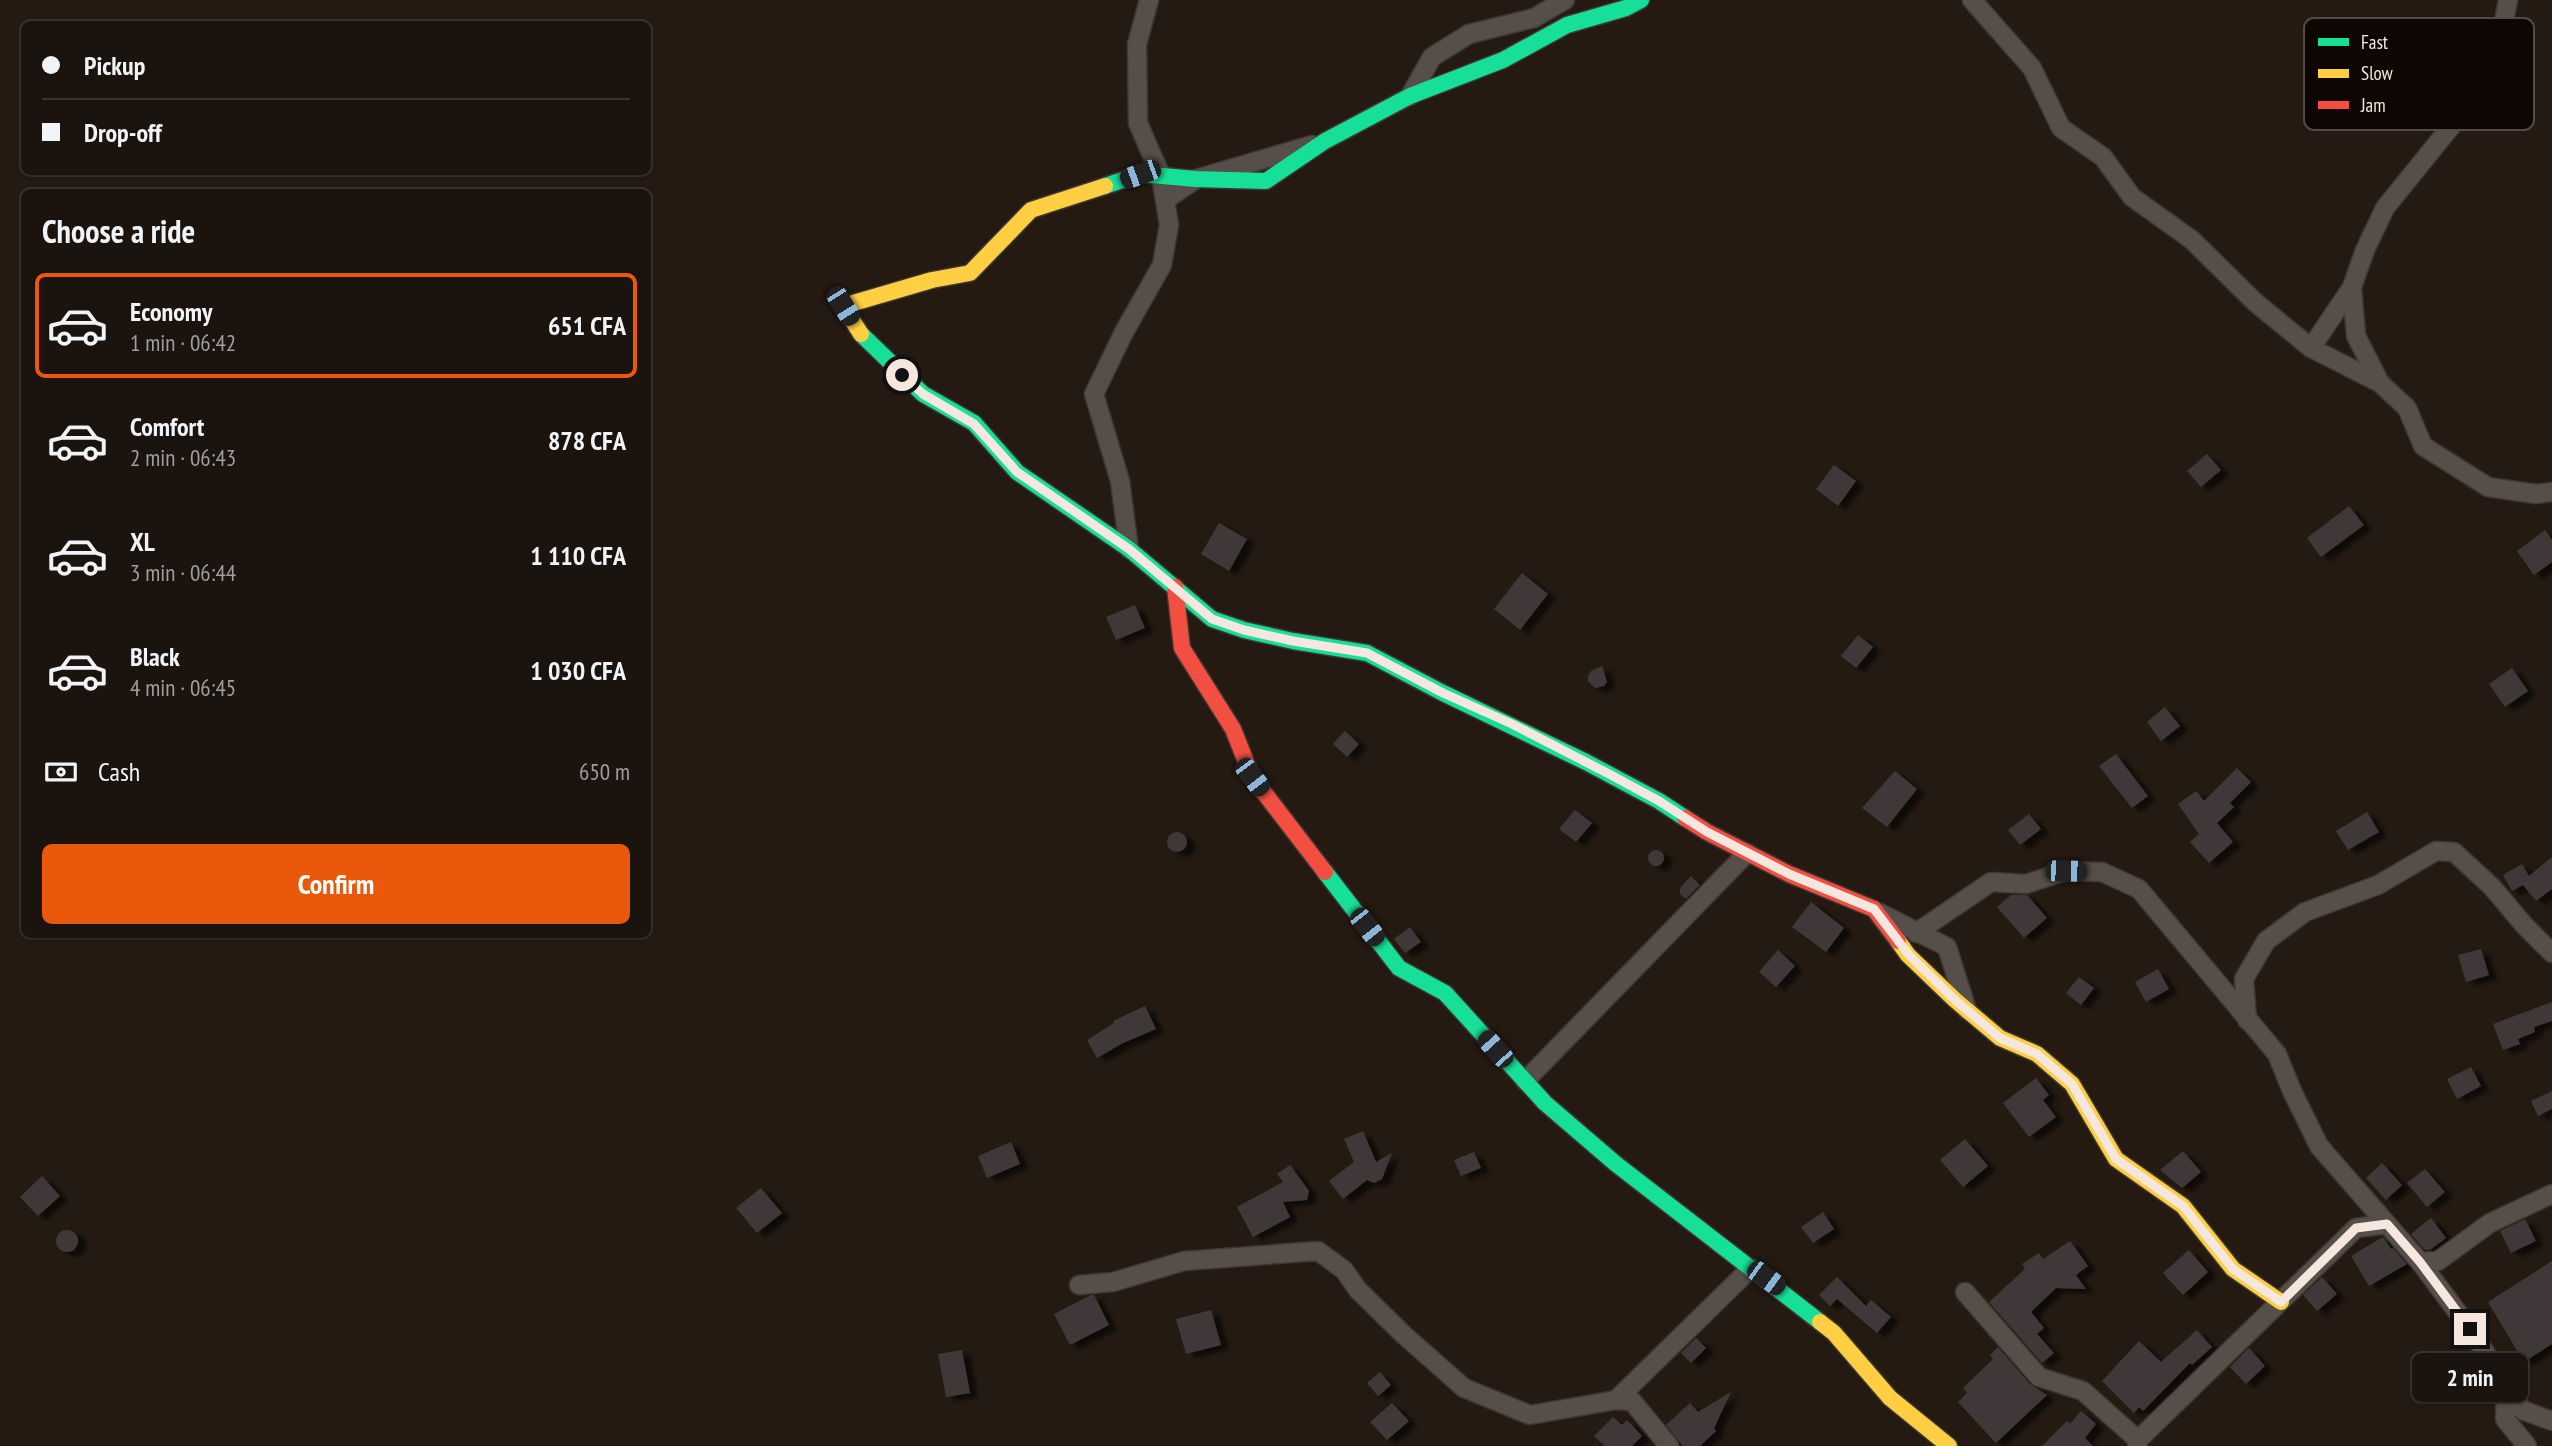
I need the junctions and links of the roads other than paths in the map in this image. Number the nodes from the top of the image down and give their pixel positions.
1 (1149, 0) edge
2 (1565, 0) edge
3 (1642, 0) edge
4 (1972, 0) edge
5 (2508, 0) edge
6 (2505, 18) edge
7 (1410, 96) junction
8 (2448, 130) edge
9 (1325, 141) joint
10 (1161, 176) junction
11 (1196, 179) junction
12 (1165, 200) junction
13 (2352, 287) junction
14 (2311, 348) junction
15 (2380, 383) junction
16 (2552, 492) edge
17 (1129, 549) junction
18 (1175, 587) junction
19 (1747, 853) junction
20 (1874, 909) junction
21 (1916, 933) junction
22 (2552, 953) edge
23 (1966, 1010) junction
24 (2247, 1020) junction
25 (1525, 1081) junction
26 (2552, 1194) edge
27 (2387, 1224) junction
28 (2420, 1262) junction
29 (1751, 1268) junction
30 (1079, 1285) dead end
31 (1965, 1292) dead end
32 (2281, 1302) junction
33 (2506, 1387) junction
34 (1616, 1400) junction
35 (2552, 1422) edge
36 (2137, 1443) edge
37 (1669, 1446) edge
38 (1949, 1446) edge
39 (2527, 1446) edge

1 - 10 street
2 - 7 street
3 - 7 street
4 - 14 street
5 - 6 street
7 - 9 street
8 - 13 street
9 - 11 street
10 - 11 street
10 - 12 street
10 - 17 street
11 - 12 street
12 - 17 street
13 - 14 street
13 - 15 street
14 - 15 street
15 - 16 street
17 - 18 street
18 - 19 street
18 - 25 street
19 - 20 street
19 - 25 street
20 - 21 street
20 - 23 street
21 - 23 street
21 - 24 street
22 - 24 street
23 - 32 street
24 - 27 street
25 - 29 street
26 - 28 street
27 - 28 street
27 - 32 street
28 - 33 street
29 - 34 street
29 - 38 street
30 - 34 street
31 - 36 street
32 - 36 street
33 - 35 street
33 - 39 street
34 - 37 street

